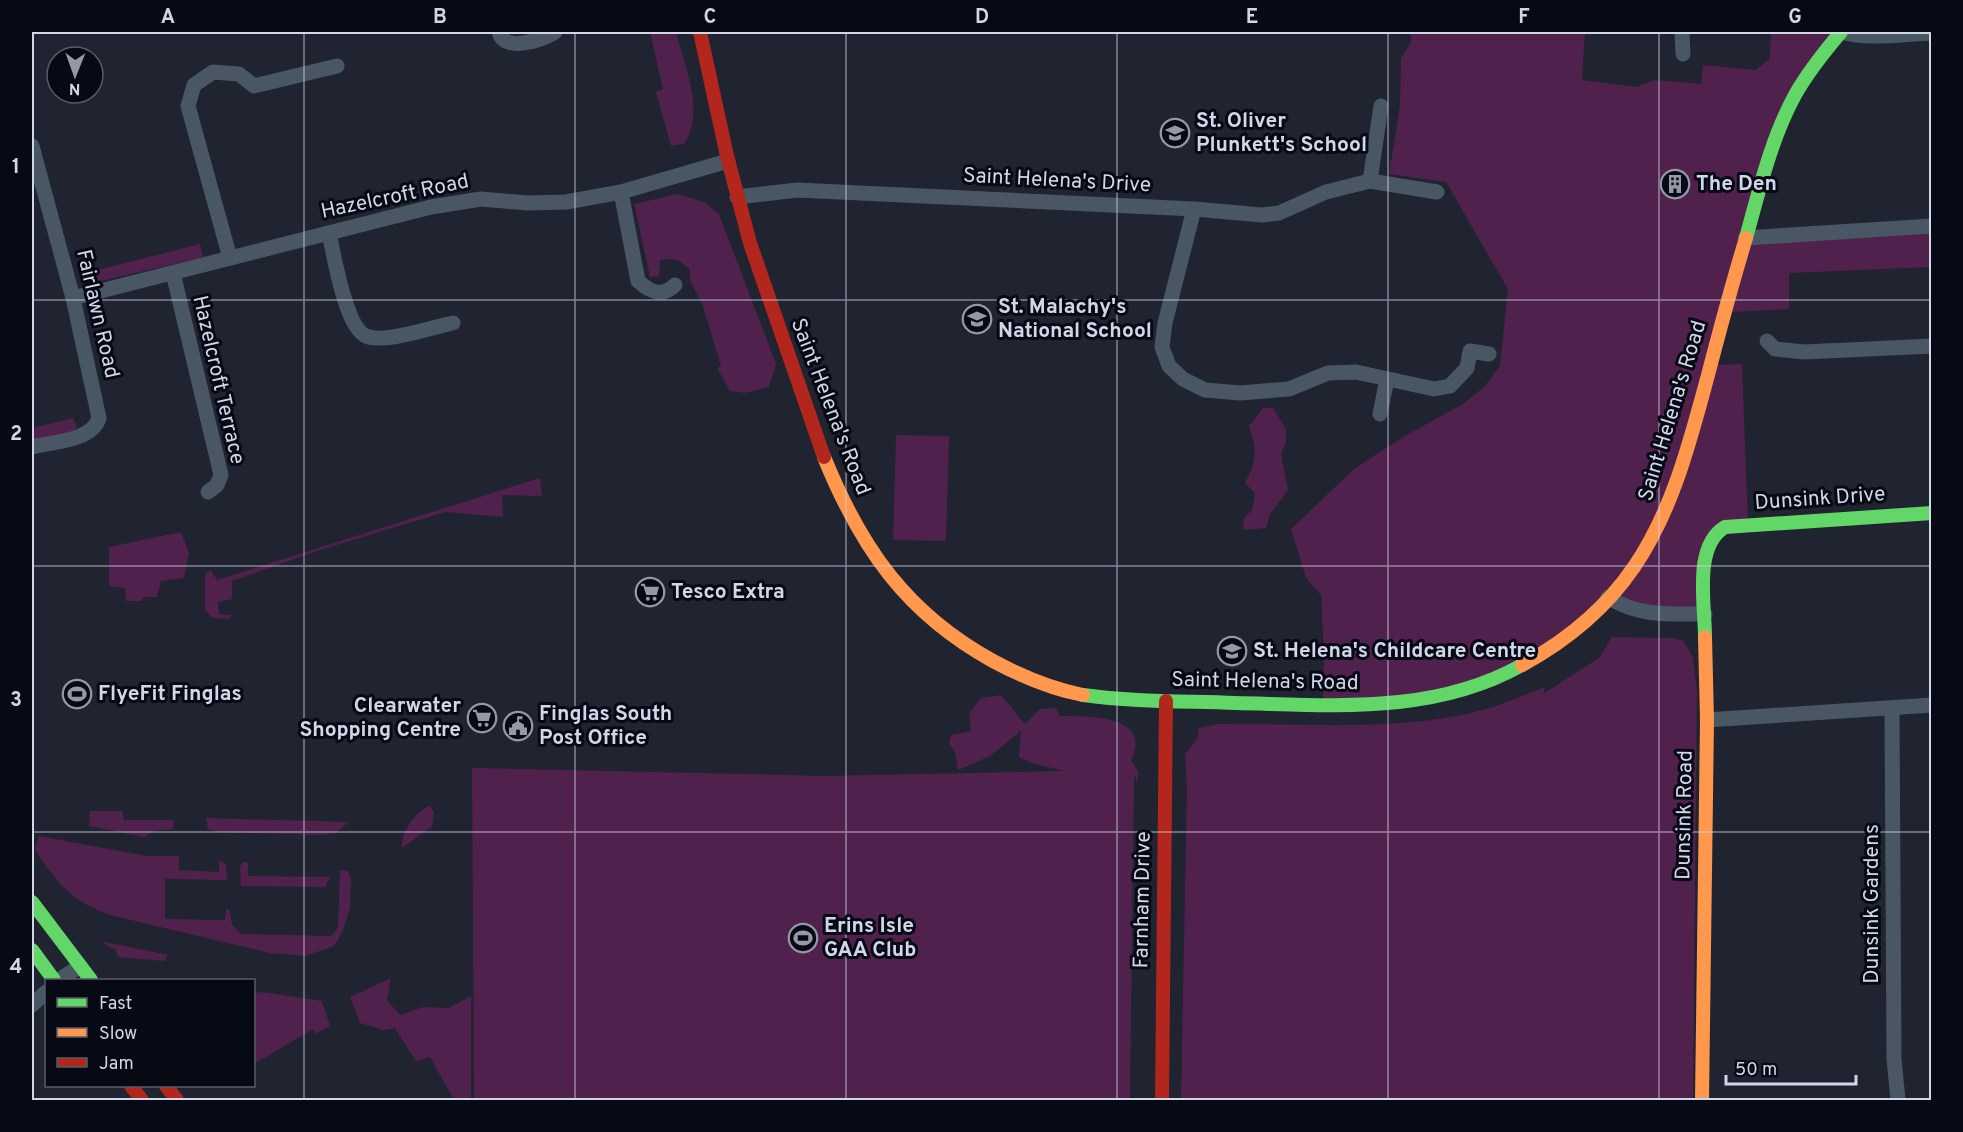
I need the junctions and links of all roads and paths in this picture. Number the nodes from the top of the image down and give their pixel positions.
1 (499, 32) edge
2 (555, 32) edge
3 (700, 32) edge
4 (1682, 32) edge
5 (1841, 32) edge
6 (1922, 33) edge
7 (1683, 54) dead end
8 (337, 66) dead end
9 (1380, 106) dead end
10 (32, 146) edge
11 (728, 161) junction
12 (1370, 182) junction
13 (621, 192) junction
14 (1437, 192) dead end
15 (737, 197) junction
16 (1194, 209) junction
17 (1932, 226) edge
18 (329, 233) junction
19 (1745, 238) junction
20 (230, 258) junction
21 (173, 273) junction
22 (675, 285) dead end
23 (73, 298) junction
24 (453, 323) dead end
25 (1767, 342) dead end
26 (1932, 346) edge
27 (1489, 354) dead end
28 (1387, 379) junction
29 (1380, 414) dead end
30 (32, 447) edge
31 (208, 492) dead end
32 (1932, 513) edge
33 (1713, 533) joint
34 (1608, 597) junction
35 (1705, 614) junction
36 (1166, 700) junction
37 (1932, 705) edge
38 (1892, 708) junction
39 (1707, 720) junction
40 (32, 902) edge
41 (32, 950) edge
42 (80, 966) junction
43 (53, 979) edge
44 (62, 979) edge
45 (90, 979) edge
46 (45, 993) edge
47 (32, 1005) edge
48 (132, 1087) edge
49 (167, 1087) edge
50 (142, 1101) edge
51 (177, 1101) edge
52 (1162, 1101) edge
53 (1702, 1101) edge
54 (1898, 1101) edge

1 - 2 street
3 - 11 street, Saint Helena's Road
4 - 7 street
5 - 6 street
5 - 19 street, Saint Helena's Road
8 - 20 street
9 - 12 street
10 - 23 street, Fairlawn Road
11 - 13 street, Hazelcroft Road
11 - 15 street, Saint Helena's Road
12 - 14 street, Saint Helena's Drive
12 - 16 street, Saint Helena's Drive
13 - 18 street, Hazelcroft Road
13 - 22 street
15 - 16 street, Saint Helena's Drive
15 - 36 street, Saint Helena's Road
16 - 28 street
17 - 19 street
18 - 20 street, Hazelcroft Road
18 - 24 street
19 - 34 street, Saint Helena's Road
20 - 21 street, Hazelcroft Road
21 - 23 street, Hazelcroft Road
21 - 31 street, Hazelcroft Terrace
23 - 30 street, Fairlawn Road
25 - 26 street
27 - 28 street
28 - 29 street
32 - 33 street, Dunsink Drive
33 - 35 street, Dunsink Road
34 - 35 street
34 - 36 street, Saint Helena's Road
35 - 39 street, Dunsink Road
36 - 52 street, Farnham Drive
37 - 38 street
38 - 39 street
38 - 54 street, Dunsink Gardens
39 - 53 street, Dunsink Road
40 - 42 street
41 - 43 street
42 - 44 street
42 - 45 street
46 - 47 street
48 - 50 street
49 - 51 street

